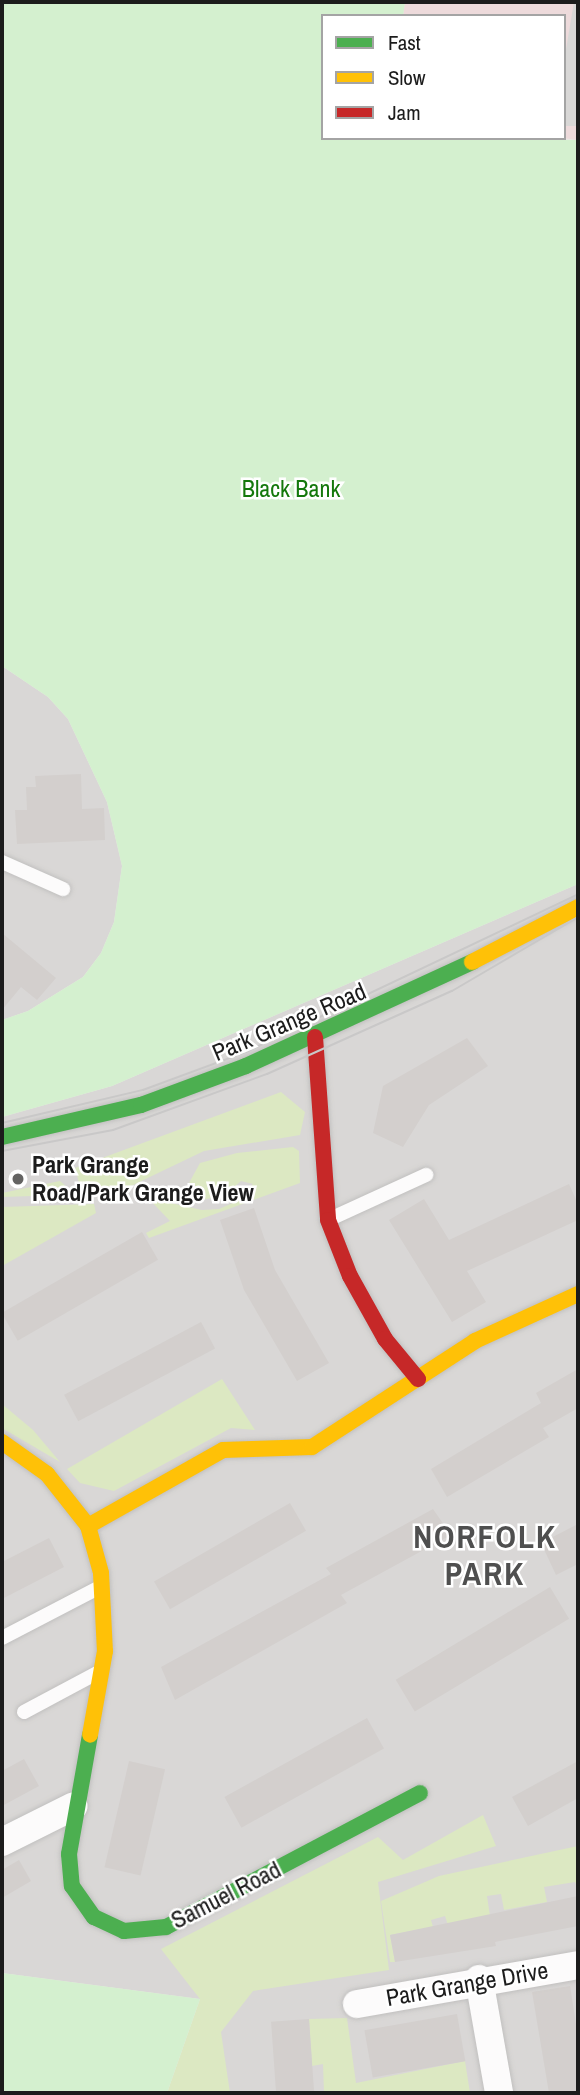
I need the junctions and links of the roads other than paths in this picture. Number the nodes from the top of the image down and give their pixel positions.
1 (2, 862) edge
2 (63, 889) dead end
3 (578, 907) edge
4 (315, 1037) junction
5 (2, 1137) edge
6 (426, 1175) dead end
7 (328, 1220) junction
8 (578, 1294) edge
9 (418, 1379) junction
10 (2, 1442) edge
11 (88, 1527) junction
12 (102, 1586) junction
13 (2, 1638) edge
14 (103, 1670) junction
15 (24, 1712) dead end
16 (420, 1793) dead end
17 (74, 1806) junction
18 (2, 1842) edge
19 (578, 1965) edge
20 (479, 1979) junction
21 (356, 2004) dead end
22 (499, 2093) edge

1 - 2 lane
3 - 4 street, Park Grange Road
4 - 5 street, Park Grange Road
4 - 7 street
6 - 7 lane
7 - 9 street
8 - 9 street
9 - 11 street
10 - 11 street, Samuel Road
11 - 12 street, Samuel Road
12 - 13 lane
12 - 14 street, Samuel Road
14 - 15 lane
14 - 17 street, Samuel Road
16 - 17 street, Samuel Road
17 - 18 street
19 - 20 street, Park Grange Drive
20 - 21 street, Park Grange Drive
20 - 22 street

